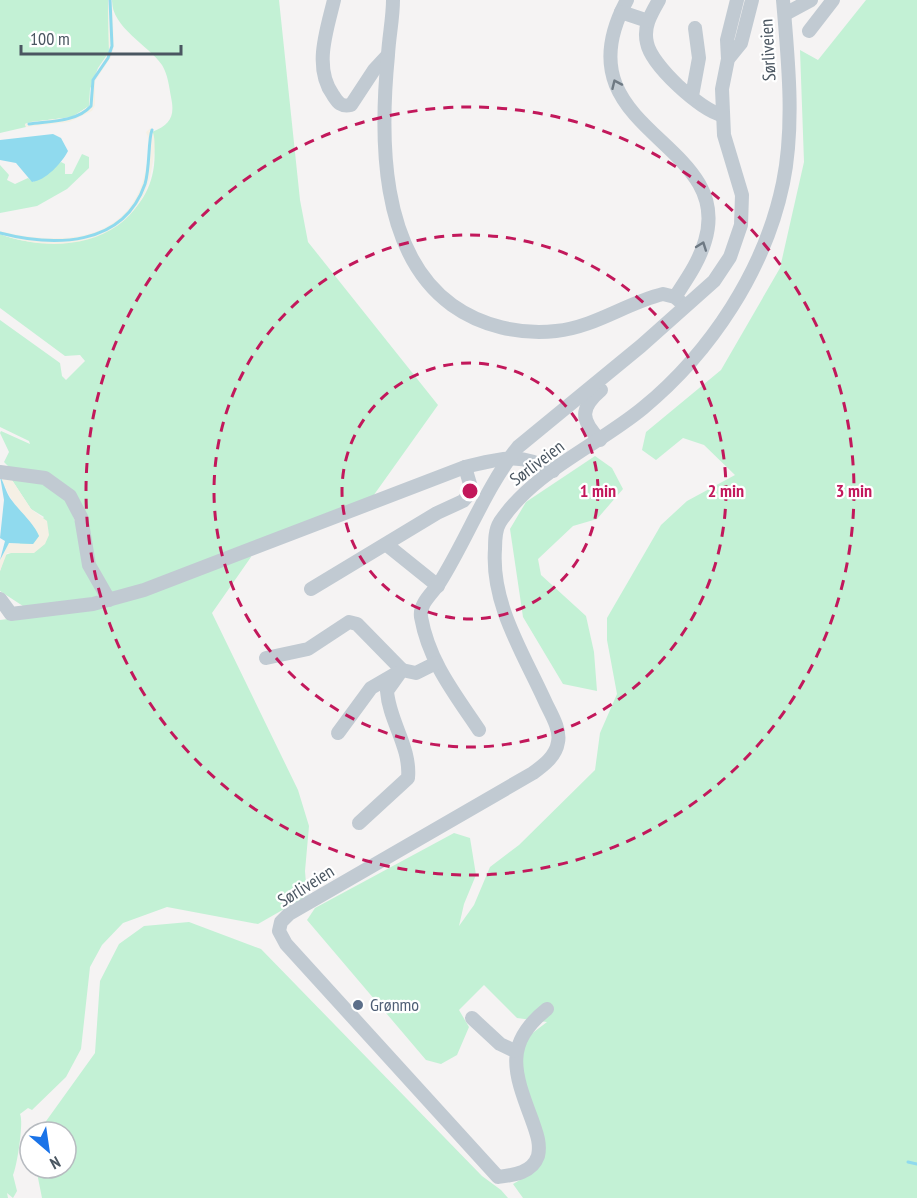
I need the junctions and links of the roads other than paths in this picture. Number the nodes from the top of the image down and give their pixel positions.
1 (334, 0) edge
2 (393, 0) edge
3 (659, 0) edge
4 (737, 0) edge
5 (752, 0) edge
6 (811, 0) edge
7 (833, 0) edge
8 (624, 6) edge
9 (784, 7) edge
10 (648, 21) junction
11 (695, 28) dead end
12 (809, 31) dead end
13 (387, 56) junction
14 (728, 59) junction
15 (692, 96) junction
16 (722, 115) junction
17 (679, 305) junction
18 (600, 440) junction
19 (510, 457) junction
20 (465, 467) junction
21 (553, 471) junction
22 (0, 472) edge
23 (387, 545) junction
24 (438, 586) junction
25 (311, 589) dead end
26 (0, 598) edge
27 (109, 600) junction
28 (266, 658) dead end
29 (436, 663) junction
30 (402, 670) junction
31 (479, 730) dead end
32 (338, 733) dead end
33 (359, 823) dead end
34 (547, 1009) dead end
35 (472, 1018) dead end
36 (515, 1050) junction

1 - 13 street
2 - 13 street
3 - 10 street
4 - 14 street
5 - 14 street
6 - 9 street
7 - 12 street
8 - 10 street
17 -> 8 street
9 - 18 street, Sørliveien
10 - 15 street
11 - 15 street
13 - 17 street
14 - 16 street
15 - 16 street
16 - 17 street
17 - 18 street
17 - 19 street
18 - 21 street, Sørliveien
19 - 20 street
19 - 21 street
19 - 24 street
20 - 23 street
20 - 27 street
21 - 36 street, Sørliveien
22 - 27 street
23 - 24 street
23 - 25 street
24 - 29 street
26 - 27 street
28 - 30 street
29 - 30 street
29 - 31 street
30 - 32 street
30 - 33 street
34 - 36 street
35 - 36 street

